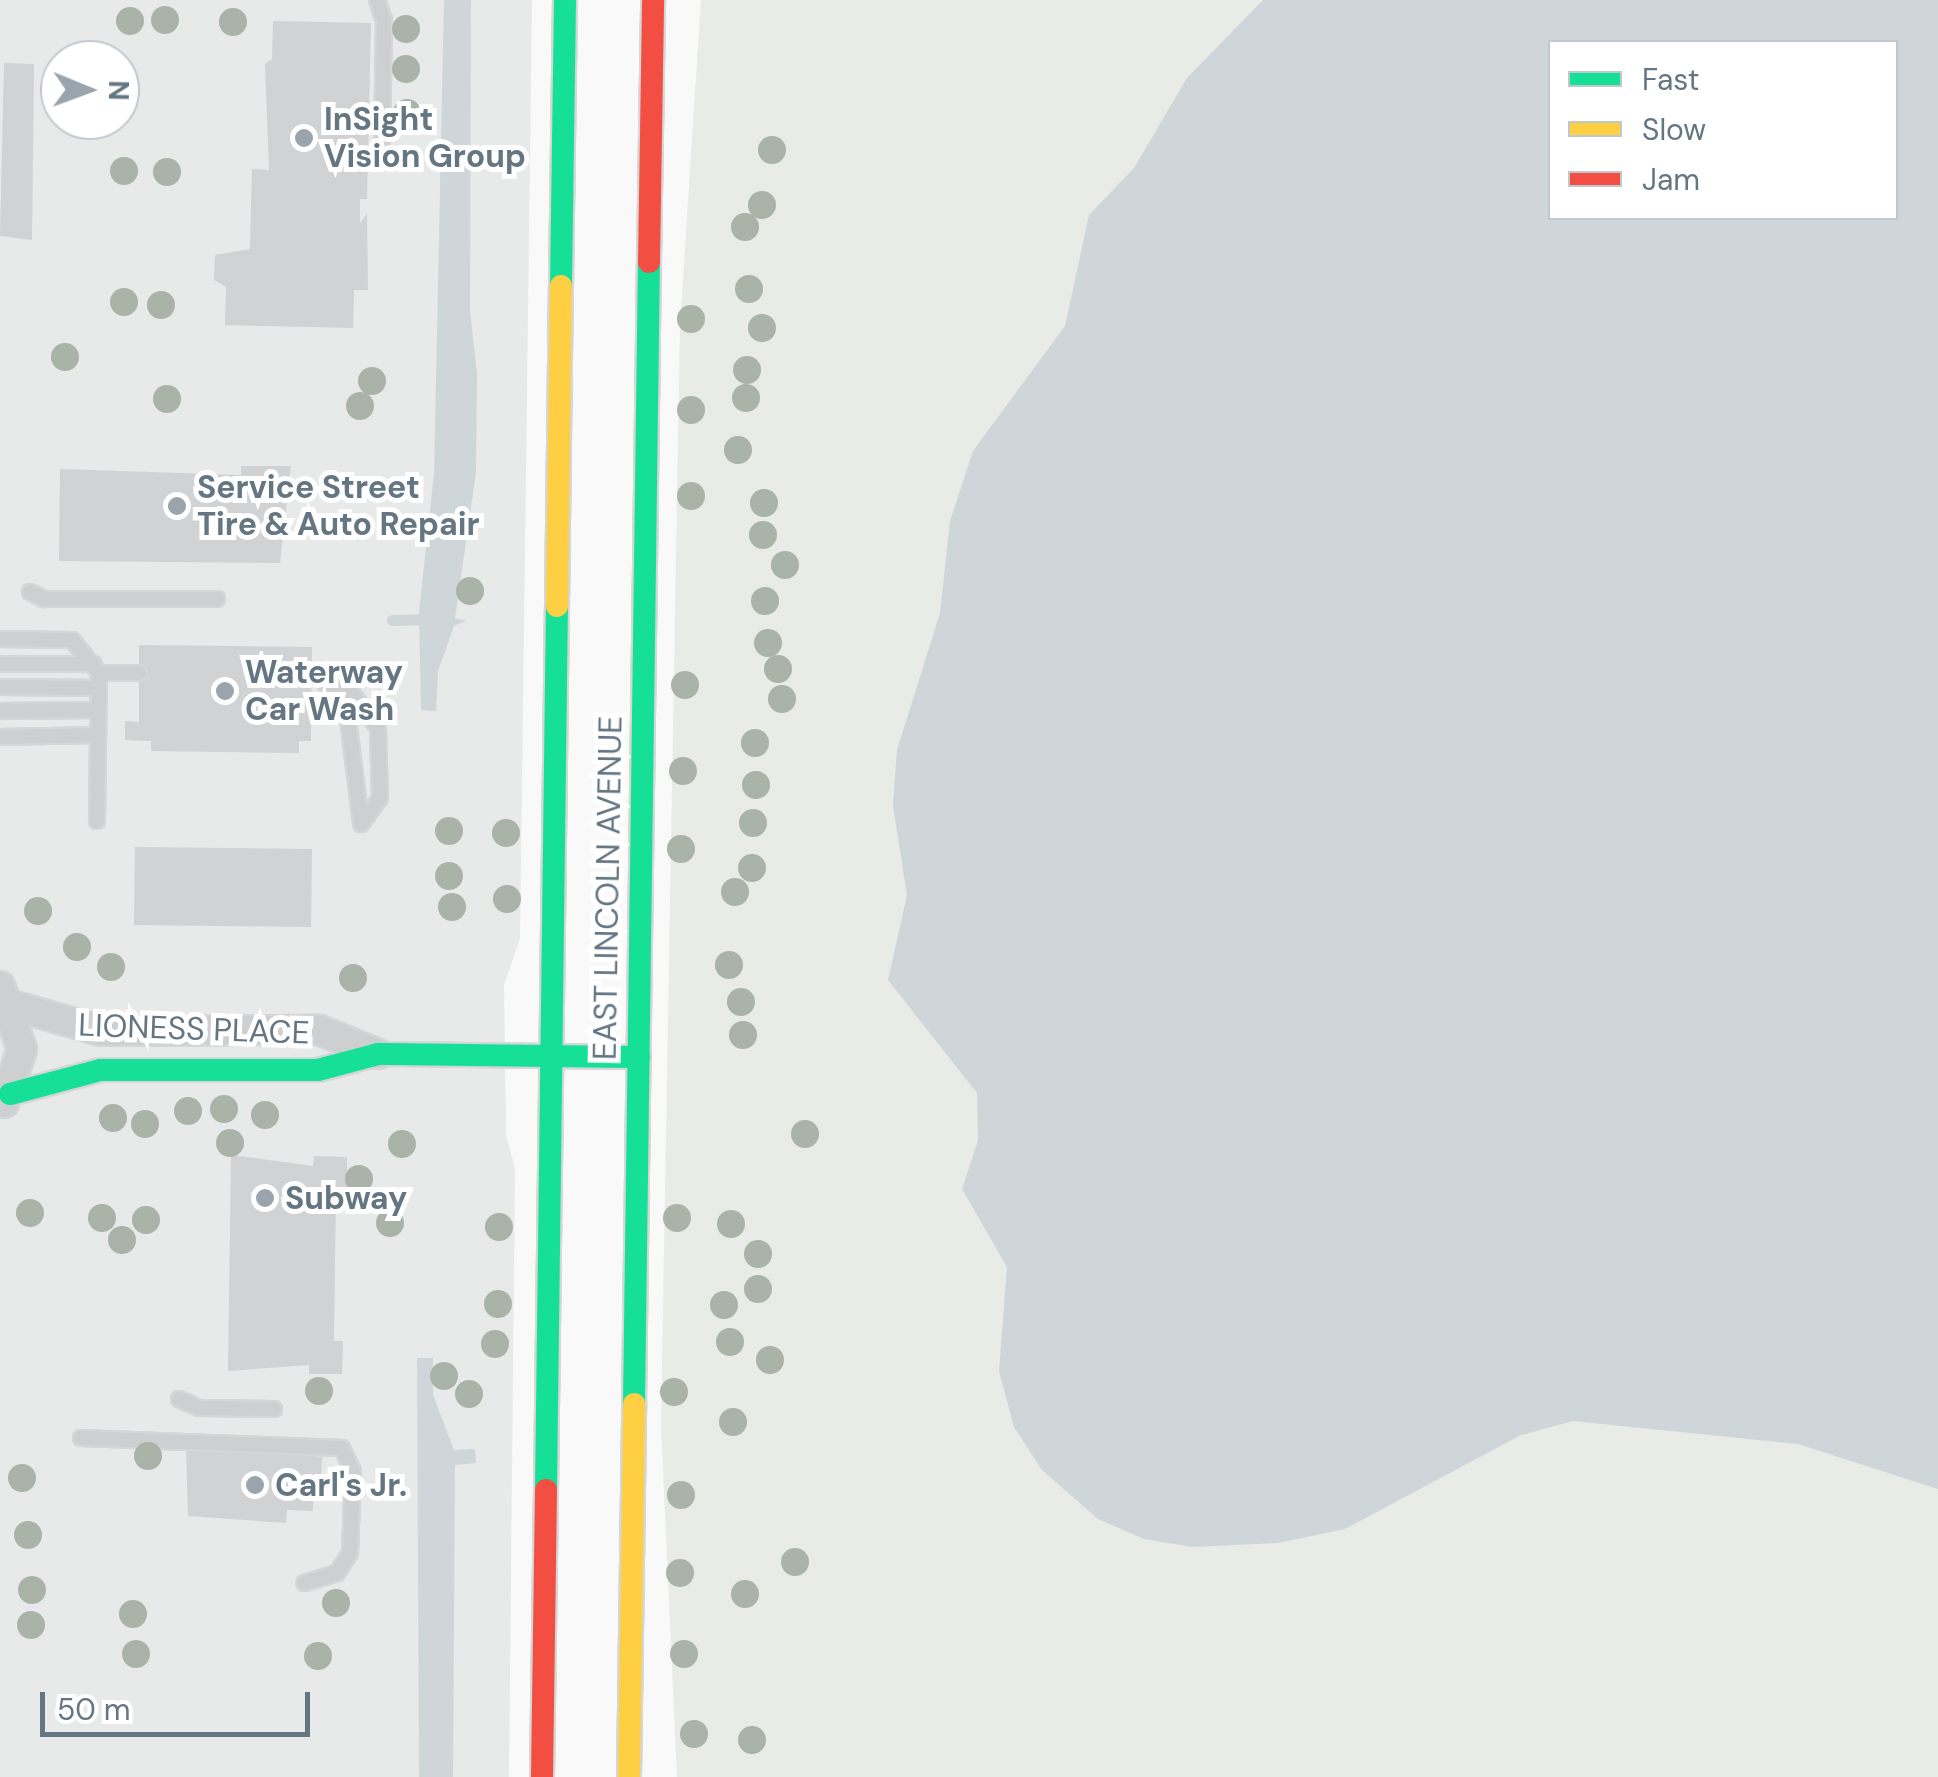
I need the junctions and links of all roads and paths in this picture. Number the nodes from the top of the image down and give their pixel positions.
1 (377, 0) edge
2 (565, 0) edge
3 (653, 0) edge
4 (382, 154) dead end
5 (30, 592) dead end
6 (217, 600) dead end
7 (0, 639) edge
8 (0, 664) edge
9 (139, 672) dead end
10 (97, 675) junction
11 (316, 676) joint
12 (0, 687) edge
13 (98, 710) junction
14 (0, 711) edge
15 (98, 735) junction
16 (0, 737) edge
17 (98, 821) dead end
18 (6, 996) edge
19 (378, 1054) junction
20 (552, 1057) junction
21 (638, 1057) junction
22 (5, 1101) edge
23 (179, 1398) dead end
24 (274, 1410) dead end
25 (81, 1438) dead end
26 (305, 1583) dead end
27 (542, 1777) edge
28 (629, 1777) edge

1 - 4 lane
2 - 20 main road, EAST LINCOLN AVENUE
3 - 21 main road, EAST LINCOLN AVENUE
5 - 6 lane
7 - 10 lane
8 - 10 lane
9 - 10 lane
10 - 12 lane
10 - 13 lane
11 - 11 lane
13 - 14 lane
13 - 15 lane
15 - 16 lane
15 - 17 lane
18 - 19 street, LIONESS PLACE
18 - 22 street
19 - 20 main road, LIONESS PLACE
19 - 22 main road, LIONESS PLACE
20 - 21 main road, LIONESS PLACE
20 - 27 main road, EAST LINCOLN AVENUE
21 - 28 main road, EAST LINCOLN AVENUE
23 - 24 lane
25 - 26 lane

